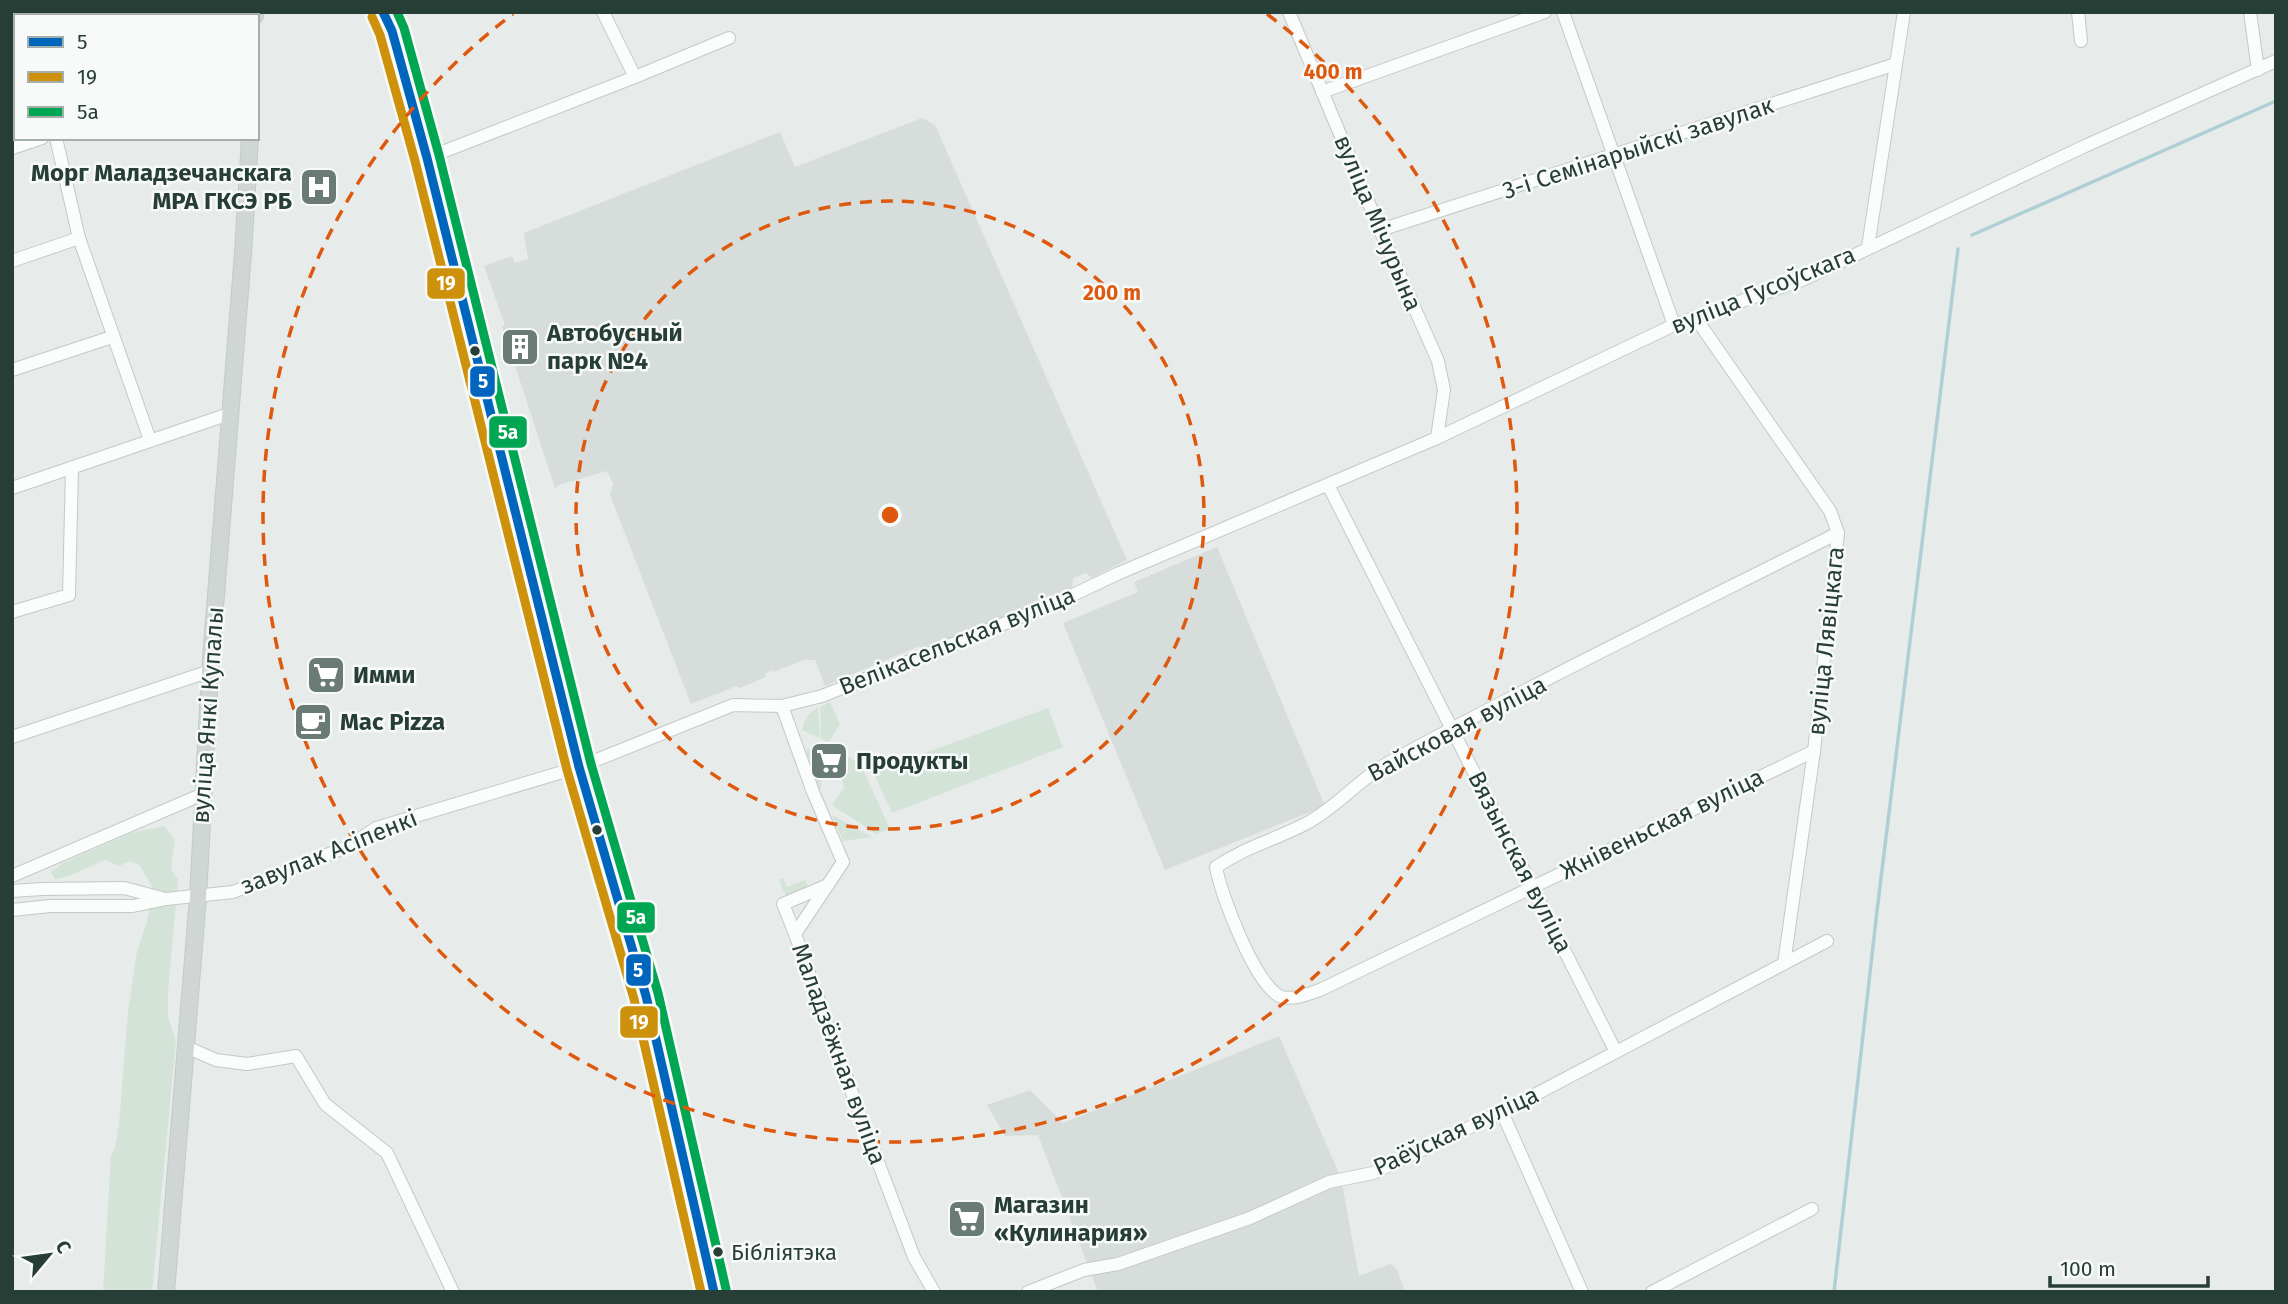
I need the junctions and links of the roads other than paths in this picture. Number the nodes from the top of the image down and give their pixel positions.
1 (383, 12) edge
2 (603, 12) edge
3 (1289, 12) edge
4 (1545, 12) edge
5 (1563, 12) edge
6 (1904, 12) edge
7 (2078, 12) edge
8 (2250, 12) edge
9 (729, 38) dead end
10 (2081, 41) dead end
11 (2276, 61) edge
12 (1896, 64) junction
13 (2258, 70) junction
14 (635, 78) junction
15 (1322, 92) junction
16 (37, 140) edge
17 (56, 140) edge
18 (250, 140) edge
19 (12, 149) edge
20 (1613, 157) junction
21 (427, 158) junction
22 (1380, 230) junction
23 (79, 238) junction
24 (1868, 247) junction
25 (12, 261) edge
26 (1695, 317) junction
27 (1675, 325) junction
28 (112, 337) junction
29 (12, 370) edge
30 (229, 414) junction
31 (1437, 438) junction
32 (150, 440) junction
33 (72, 469) junction
34 (1328, 485) junction
35 (12, 488) edge
36 (1838, 533) junction
37 (12, 612) edge
38 (210, 671) junction
39 (782, 706) junction
40 (1452, 728) junction
41 (12, 737) edge
42 (1814, 751) junction
43 (579, 767) junction
44 (203, 794) junction
45 (12, 876) edge
46 (828, 885) junction
47 (1532, 886) junction
48 (12, 891) edge
49 (198, 897) junction
50 (166, 899) junction
51 (12, 910) edge
52 (795, 934) junction
53 (1827, 941) dead end
54 (1784, 964) junction
55 (1282, 997) joint
56 (186, 1047) junction
57 (1616, 1052) junction
58 (1502, 1112) junction
59 (1812, 1209) dead end
60 (166, 1292) edge
61 (453, 1292) edge
62 (714, 1292) edge
63 (934, 1292) edge
64 (1028, 1292) edge
65 (1582, 1292) edge
66 (1652, 1292) edge

1 - 21 street
2 - 14 street
3 - 15 street, вуліца Мічурына
4 - 15 street
5 - 20 street
6 - 12 street
7 - 10 street
8 - 13 street
9 - 14 street
11 - 13 street, вуліца Гусоўскага
12 - 20 street, 3-і Семінарыйскі завулак
12 - 24 street
13 - 24 street, вуліца Гусоўскага
14 - 21 street
15 - 22 street, вуліца Мічурына
16 - 19 street
17 - 23 street
18 - 30 main road, вуліца Янкі Купалы
20 - 22 street, 3-і Семінарыйскі завулак
20 - 27 street
21 - 43 street
22 - 31 street, вуліца Мічурына
23 - 25 street
23 - 28 street
24 - 26 street, вуліца Гусоўскага
26 - 27 street, вуліца Гусоўскага
26 - 36 street, вуліца Лявіцкага
27 - 31 street, вуліца Гусоўскага
28 - 29 street
28 - 32 street
30 - 32 street
30 - 38 main road, вуліца Янкі Купалы
31 - 34 street, вуліца Гусоўскага
32 - 33 street
33 - 35 street
33 - 37 street
34 - 39 street, Велікасельская вуліца
34 - 40 street, Вязынская вуліца
36 - 40 street, Вайсковая вуліца
36 - 42 street, вуліца Лявіцкага
38 - 41 street
38 - 44 main road, вуліца Янкі Купалы
39 - 43 street, Велікасельская вуліца
39 - 46 street, Маладзёжная вуліца
40 - 47 street, Вязынская вуліца
40 - 55 street, Вайсковая вуліца
42 - 47 street, Жнівеньская вуліца
42 - 54 street, вуліца Лявіцкага
43 - 49 street, завулак Асіпенкі
43 - 62 street
44 - 45 street
44 - 49 main road, вуліца Янкі Купалы
46 - 52 street, Маладзёжная вуліца
46 - 52 street
47 - 55 street, Жнівеньская вуліца
47 - 57 street, Вязынская вуліца
48 - 50 street
49 - 50 street, завулак Асіпенкі
49 - 56 main road, вуліца Янкі Купалы
50 - 51 street
52 - 63 street, Маладзёжная вуліца
53 - 54 street, Раёўская вуліца
54 - 57 street, Раёўская вуліца
56 - 60 main road, вуліца Янкі Купалы
56 - 61 street
57 - 58 street, Раёўская вуліца
58 - 64 street, Раёўская вуліца
58 - 65 street
59 - 66 street

